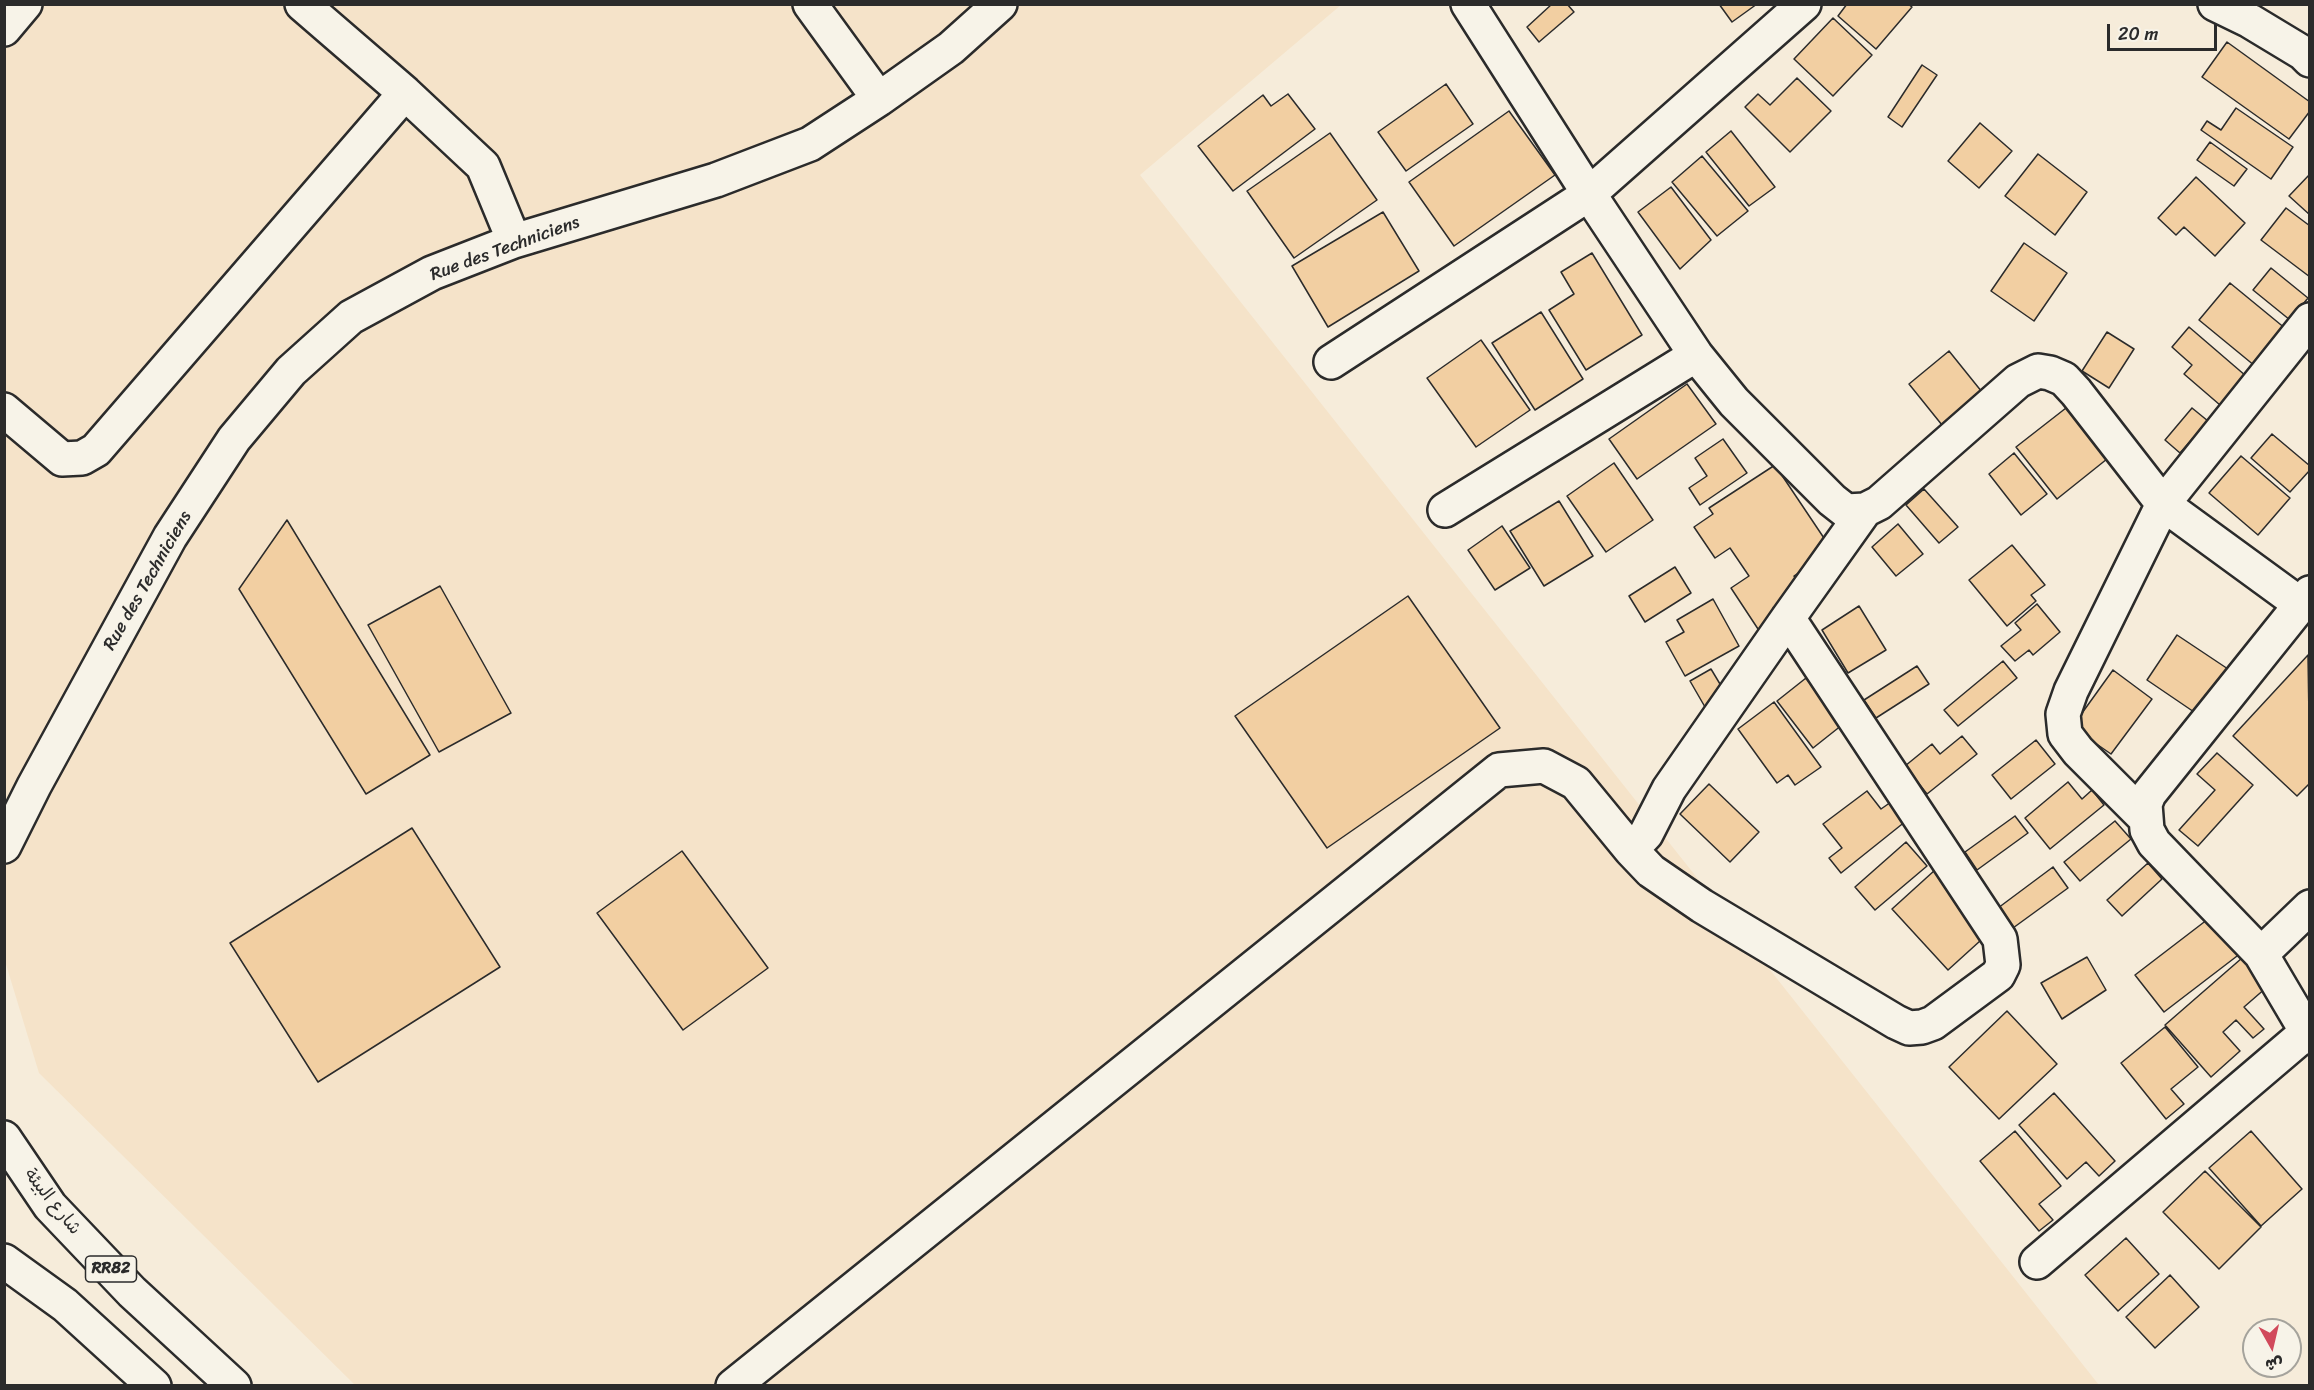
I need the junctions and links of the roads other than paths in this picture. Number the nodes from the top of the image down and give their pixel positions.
1 (25, 4) edge
2 (302, 4) edge
3 (810, 4) edge
4 (1000, 4) edge
5 (1468, 4) edge
6 (1804, 4) edge
7 (2215, 4) edge
8 (4, 29) edge
9 (2310, 60) edge
10 (405, 93) junction
11 (879, 99) junction
12 (1589, 195) junction
13 (514, 241) junction
14 (2310, 320) edge
15 (1696, 355) junction
16 (1331, 362) dead end
17 (4, 410) edge
18 (2163, 504) junction
19 (1445, 510) dead end
20 (1864, 510) junction
21 (2305, 599) edge
22 (1788, 618) junction
23 (34, 786) junction
24 (4, 808) edge
25 (2145, 818) junction
26 (4, 846) edge
27 (1631, 850) junction
28 (2310, 907) edge
29 (2261, 954) junction
30 (2308, 1035) edge
31 (4, 1138) edge
32 (4, 1261) edge
33 (2037, 1262) dead end
34 (154, 1386) edge
35 (234, 1386) edge
36 (733, 1386) edge

1 - 8 main road
2 - 10 main road
3 - 11 main road
4 - 11 main road, Rue des Techniciens
5 - 12 main road
6 - 12 main road
7 - 9 main road
10 - 13 main road
10 - 17 main road
11 - 13 main road, Rue des Techniciens
12 - 15 main road
12 - 16 main road
13 - 23 main road, Rue des Techniciens
14 - 18 main road
15 - 19 main road
15 - 20 main road
18 - 20 main road
18 - 21 main road
18 - 25 main road
20 - 22 main road
21 - 25 main road
22 - 27 main road
22 - 27 main road
23 - 24 main road, Rue des Techniciens
23 - 26 main road, Rue des Techniciens
25 - 29 main road
27 - 36 main road
28 - 29 main road
29 - 30 main road
30 - 33 main road
31 - 35 main road, شارع البيئة / RR82
32 - 34 main road

